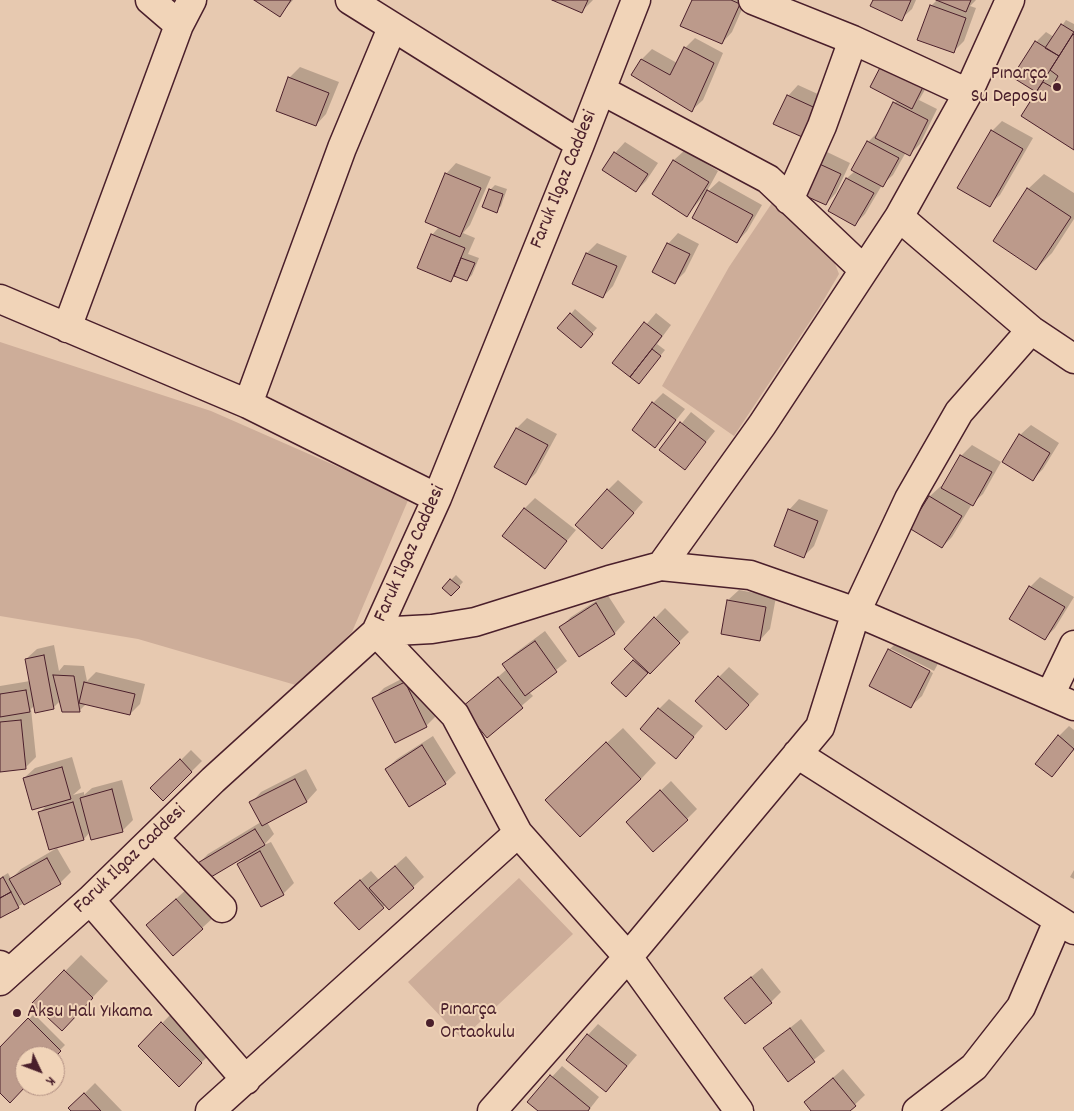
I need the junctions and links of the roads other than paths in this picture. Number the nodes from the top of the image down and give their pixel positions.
1 (150, 0) edge
2 (192, 0) edge
3 (350, 0) edge
4 (636, 0) edge
5 (754, 0) edge
6 (1010, 0) edge
7 (179, 25) junction
8 (392, 28) junction
9 (853, 40) junction
10 (601, 90) junction
11 (968, 93) junction
12 (580, 144) junction
13 (789, 200) junction
14 (899, 217) junction
15 (864, 270) junction
16 (0, 299) edge
17 (67, 328) junction
18 (1031, 330) junction
19 (1074, 359) edge
20 (248, 404) junction
21 (437, 498) junction
22 (661, 566) junction
23 (856, 612) junction
24 (376, 632) junction
25 (1074, 645) edge
26 (1050, 694) junction
27 (1074, 706) edge
28 (797, 754) junction
29 (518, 833) junction
30 (154, 838) junction
31 (90, 900) junction
32 (222, 908) dead end
33 (1066, 925) edge
34 (628, 957) junction
35 (2, 974) edge
36 (246, 1080) junction
37 (210, 1111) edge
38 (492, 1111) edge
39 (739, 1111) edge
40 (917, 1111) edge

1 - 7 street
2 - 7 street
3 - 8 street
4 - 10 street, Faruk Ilgaz Caddesi
5 - 9 street
6 - 11 street
7 - 17 street
8 - 12 street
8 - 20 street
9 - 11 street
9 - 13 street
10 - 12 street, Faruk Ilgaz Caddesi
10 - 13 street
11 - 14 street
12 - 21 street, Faruk Ilgaz Caddesi
13 - 15 street
14 - 15 street
14 - 18 street
15 - 22 street
16 - 17 street
17 - 20 street
18 - 19 street
18 - 23 street
20 - 21 street
21 - 24 street, Faruk Ilgaz Caddesi
22 - 23 street
22 - 24 street
23 - 26 street
23 - 28 street
24 - 29 street
24 - 30 street, Faruk Ilgaz Caddesi
25 - 26 street
26 - 27 street
28 - 33 street
28 - 34 street
29 - 34 street
29 - 36 street
30 - 31 street, Faruk Ilgaz Caddesi
30 - 32 street
31 - 35 street, Faruk Ilgaz Caddesi
31 - 36 street
33 - 40 street
34 - 38 street
34 - 39 street
36 - 37 street

